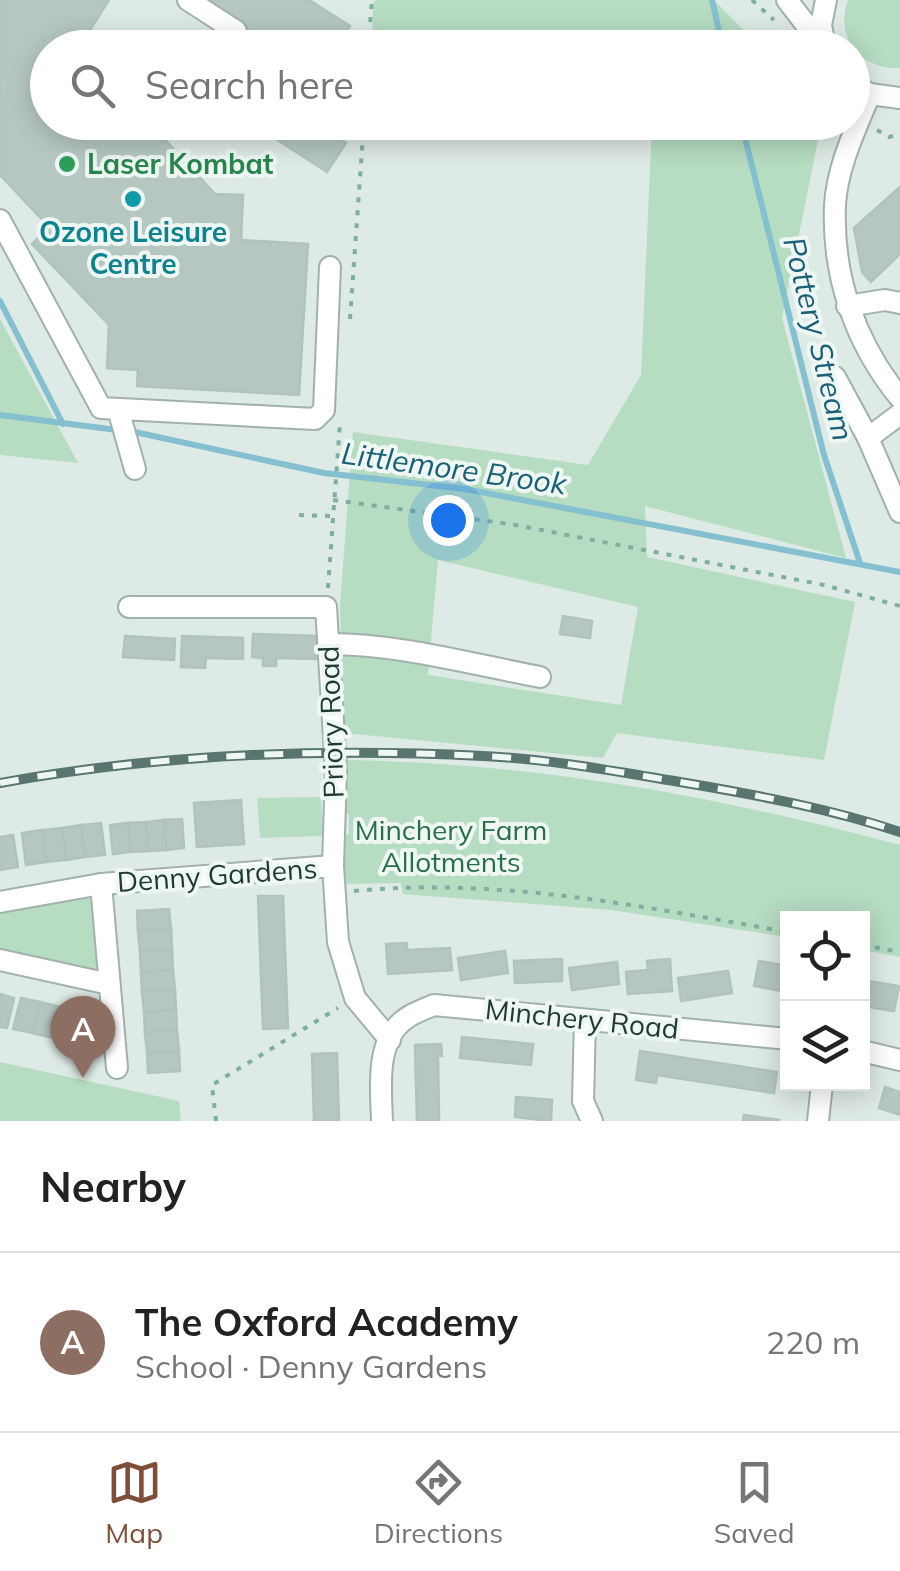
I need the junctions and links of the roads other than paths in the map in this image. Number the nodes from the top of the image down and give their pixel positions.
1 (188, 0) edge
2 (787, 0) edge
3 (826, 0) edge
4 (234, 30) edge
5 (810, 30) edge
6 (822, 30) edge
7 (870, 91) edge
8 (900, 98) edge
9 (849, 140) edge
10 (0, 220) edge
11 (330, 268) dead end
12 (900, 304) edge
13 (847, 306) junction
14 (835, 377) dead end
15 (900, 398) edge
16 (900, 414) edge
17 (120, 418) junction
18 (868, 438) junction
19 (135, 469) dead end
20 (900, 512) edge
21 (130, 607) dead end
22 (329, 644) junction
23 (540, 677) dead end
24 (333, 866) junction
25 (100, 884) junction
26 (0, 902) edge
27 (0, 960) edge
28 (110, 984) junction
29 (585, 1020) junction
30 (780, 1038) edge
31 (390, 1040) junction
32 (870, 1053) edge
33 (900, 1060) edge
34 (116, 1068) dead end
35 (821, 1091) edge
36 (382, 1121) edge
37 (592, 1121) edge
38 (818, 1121) edge

1 - 4 street
2 - 5 street
3 - 6 street
7 - 8 street
9 - 13 street
10 - 17 street
11 - 17 street
12 - 13 street
13 - 15 street
14 - 18 street
16 - 18 street
17 - 19 street
18 - 20 street
21 - 22 street, Priory Road
22 - 23 street
22 - 24 street, Priory Road
24 - 25 street, Denny Gardens
24 - 31 street, Priory Road
25 - 26 street, Denny Gardens
25 - 28 street, Denny Gardens
27 - 28 street
28 - 34 street, Denny Gardens
29 - 30 street, Minchery Road
29 - 31 street, Minchery Road
29 - 37 street
31 - 36 street
32 - 33 street
35 - 38 street

